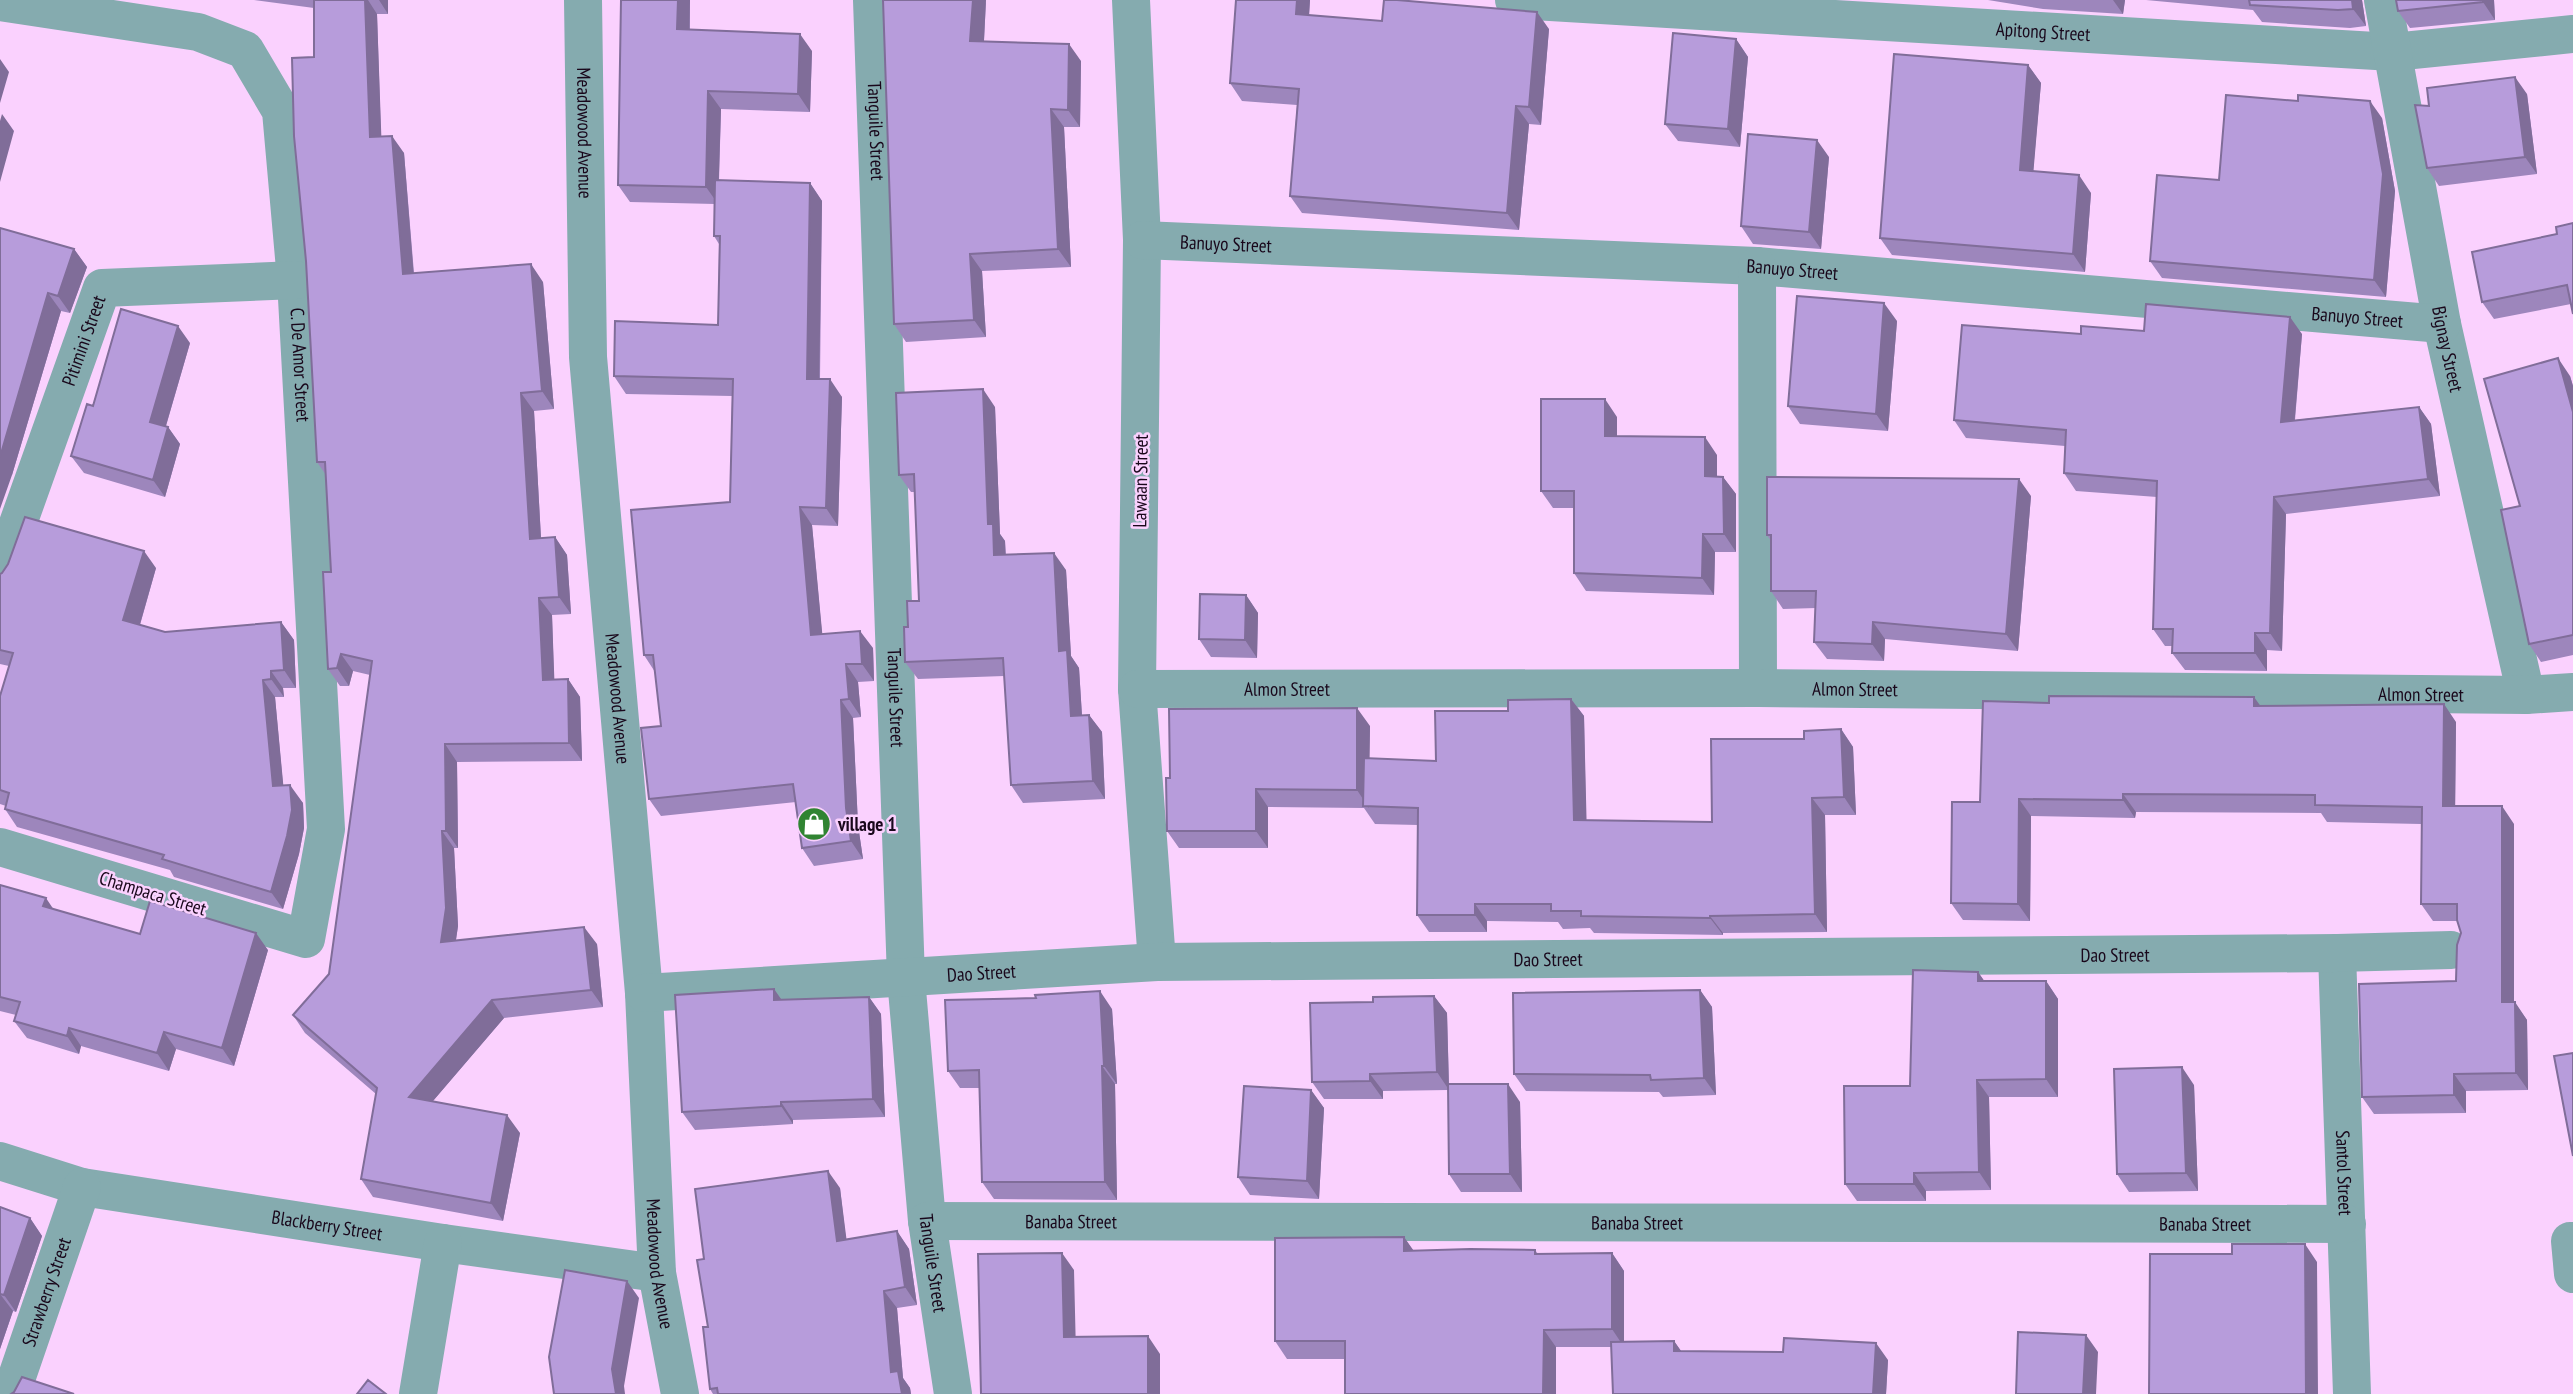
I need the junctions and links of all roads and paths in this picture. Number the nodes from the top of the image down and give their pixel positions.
1 (583, 0) edge
2 (872, 0) edge
3 (1131, 0) edge
4 (1514, 0) edge
5 (1528, 0) edge
6 (2383, 0) edge
7 (0, 2) edge
8 (2573, 34) edge
9 (2393, 52) junction
10 (1142, 240) junction
11 (1757, 266) junction
12 (296, 280) junction
13 (2442, 324) junction
14 (0, 574) edge
15 (1758, 688) junction
16 (1137, 689) junction
17 (2573, 692) edge
18 (2526, 695) junction
19 (0, 847) edge
20 (306, 939) joint
21 (2451, 950) dead end
22 (2337, 953) junction
23 (1157, 962) junction
24 (906, 978) junction
25 (644, 993) junction
26 (0, 1161) edge
27 (82, 1187) junction
28 (927, 1221) junction
29 (2347, 1224) junction
30 (2573, 1241) edge
31 (443, 1243) junction
32 (657, 1273) junction
33 (2573, 1274) edge
34 (11, 1394) edge
35 (418, 1394) edge
36 (680, 1394) edge
37 (953, 1394) edge
38 (2353, 1394) edge

1 - 25 street, Meadowood Avenue
2 - 24 street, Tanguile Street
3 - 10 street, Lawaan Street
4 - 5 street, Apitong Street
5 - 9 street, Apitong Street
6 - 9 street, Bignay Street
7 - 12 street, C. De Amor Street
8 - 9 street, Apitong Street
9 - 13 street, Bignay Street
10 - 11 street, Banuyo Street
10 - 16 street, Lawaan Street
11 - 13 street, Banuyo Street
11 - 15 street
12 - 14 street, Pitimini Street
12 - 20 street, C. De Amor Street
13 - 18 street, Bignay Street
15 - 16 street, Almon Street
15 - 18 street, Almon Street
16 - 23 street, Lawaan Street
17 - 18 street, Almon Street
19 - 20 street, Champaca Street
21 - 22 street, Dao Street
22 - 23 street, Dao Street
22 - 29 street, Santol Street
23 - 24 street, Dao Street
24 - 25 street, Dao Street
24 - 28 street, Tanguile Street
25 - 32 street, Meadowood Avenue
26 - 27 street, Blackberry Street
27 - 31 street, Blackberry Street
27 - 34 street, Strawberry Street
28 - 29 street, Banaba Street
28 - 37 street, Tanguile Street
29 - 38 street, Santol Street
30 - 33 street
31 - 32 street, Blackberry Street
31 - 35 street
32 - 36 street, Meadowood Avenue

